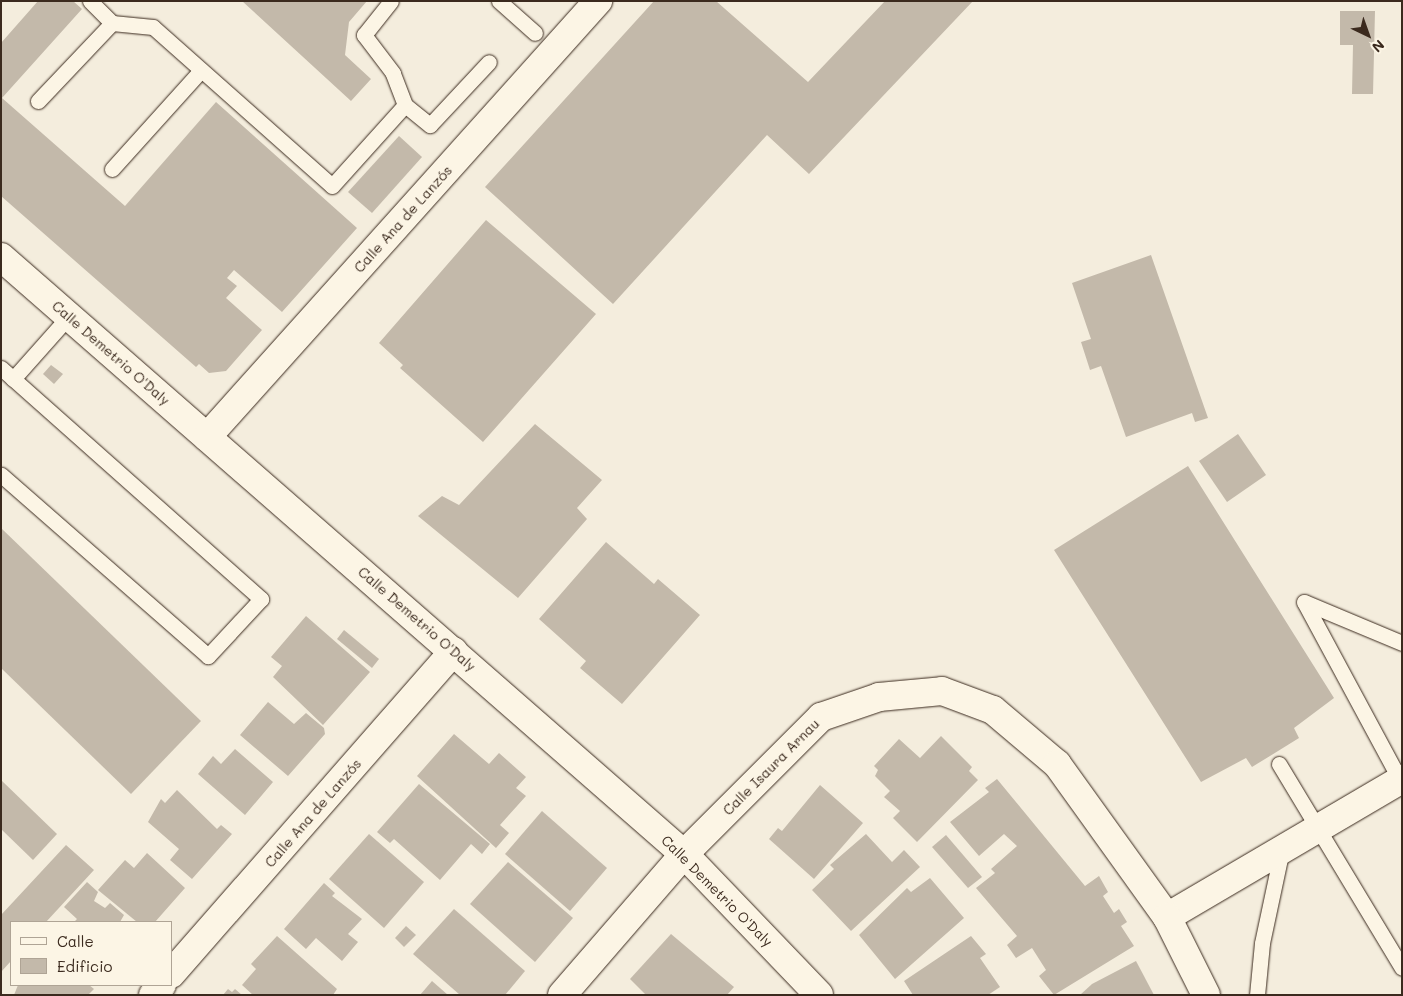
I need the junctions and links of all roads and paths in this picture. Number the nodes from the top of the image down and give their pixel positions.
1 (90, 1) edge
2 (391, 1) edge
3 (500, 1) edge
4 (598, 1) edge
5 (112, 23) junction
6 (535, 33) dead end
7 (490, 62) dead end
8 (201, 70) junction
9 (38, 101) dead end
10 (404, 105) junction
11 (112, 169) dead end
12 (1, 256) edge
13 (69, 316) junction
14 (1, 368) edge
15 (14, 379) junction
16 (208, 437) junction
17 (1, 475) edge
18 (1402, 643) edge
19 (454, 651) junction
20 (1280, 764) dead end
21 (1401, 780) edge
22 (1321, 826) junction
23 (1282, 849) junction
24 (684, 854) junction
25 (1167, 917) junction
26 (1402, 968) edge
27 (172, 973) edge
28 (562, 995) edge
29 (819, 995) edge
30 (1206, 995) edge
31 (1257, 995) edge

1 - 5 lane
2 - 10 lane
3 - 6 lane
4 - 16 street, Calle Ana de Lanzós
5 - 8 lane
5 - 9 lane
7 - 10 lane
8 - 10 lane
8 - 11 lane
12 - 13 street, Calle Demetrio O'Daly
13 - 15 lane
13 - 16 street, Calle Demetrio O'Daly
14 - 15 lane
15 - 17 lane
16 - 19 street, Calle Demetrio O'Daly
18 - 21 lane
19 - 24 street, Calle Demetrio O'Daly
19 - 27 street, Calle Ana de Lanzós
20 - 22 lane
21 - 22 street
22 - 23 street
22 - 26 lane
23 - 25 street
23 - 31 lane
24 - 25 street, Calle Isaura Arnau
24 - 28 street, Calle Isaura Arnau
24 - 29 street, Calle Demetrio O'Daly
25 - 30 street, Calle Isaura Arnau

